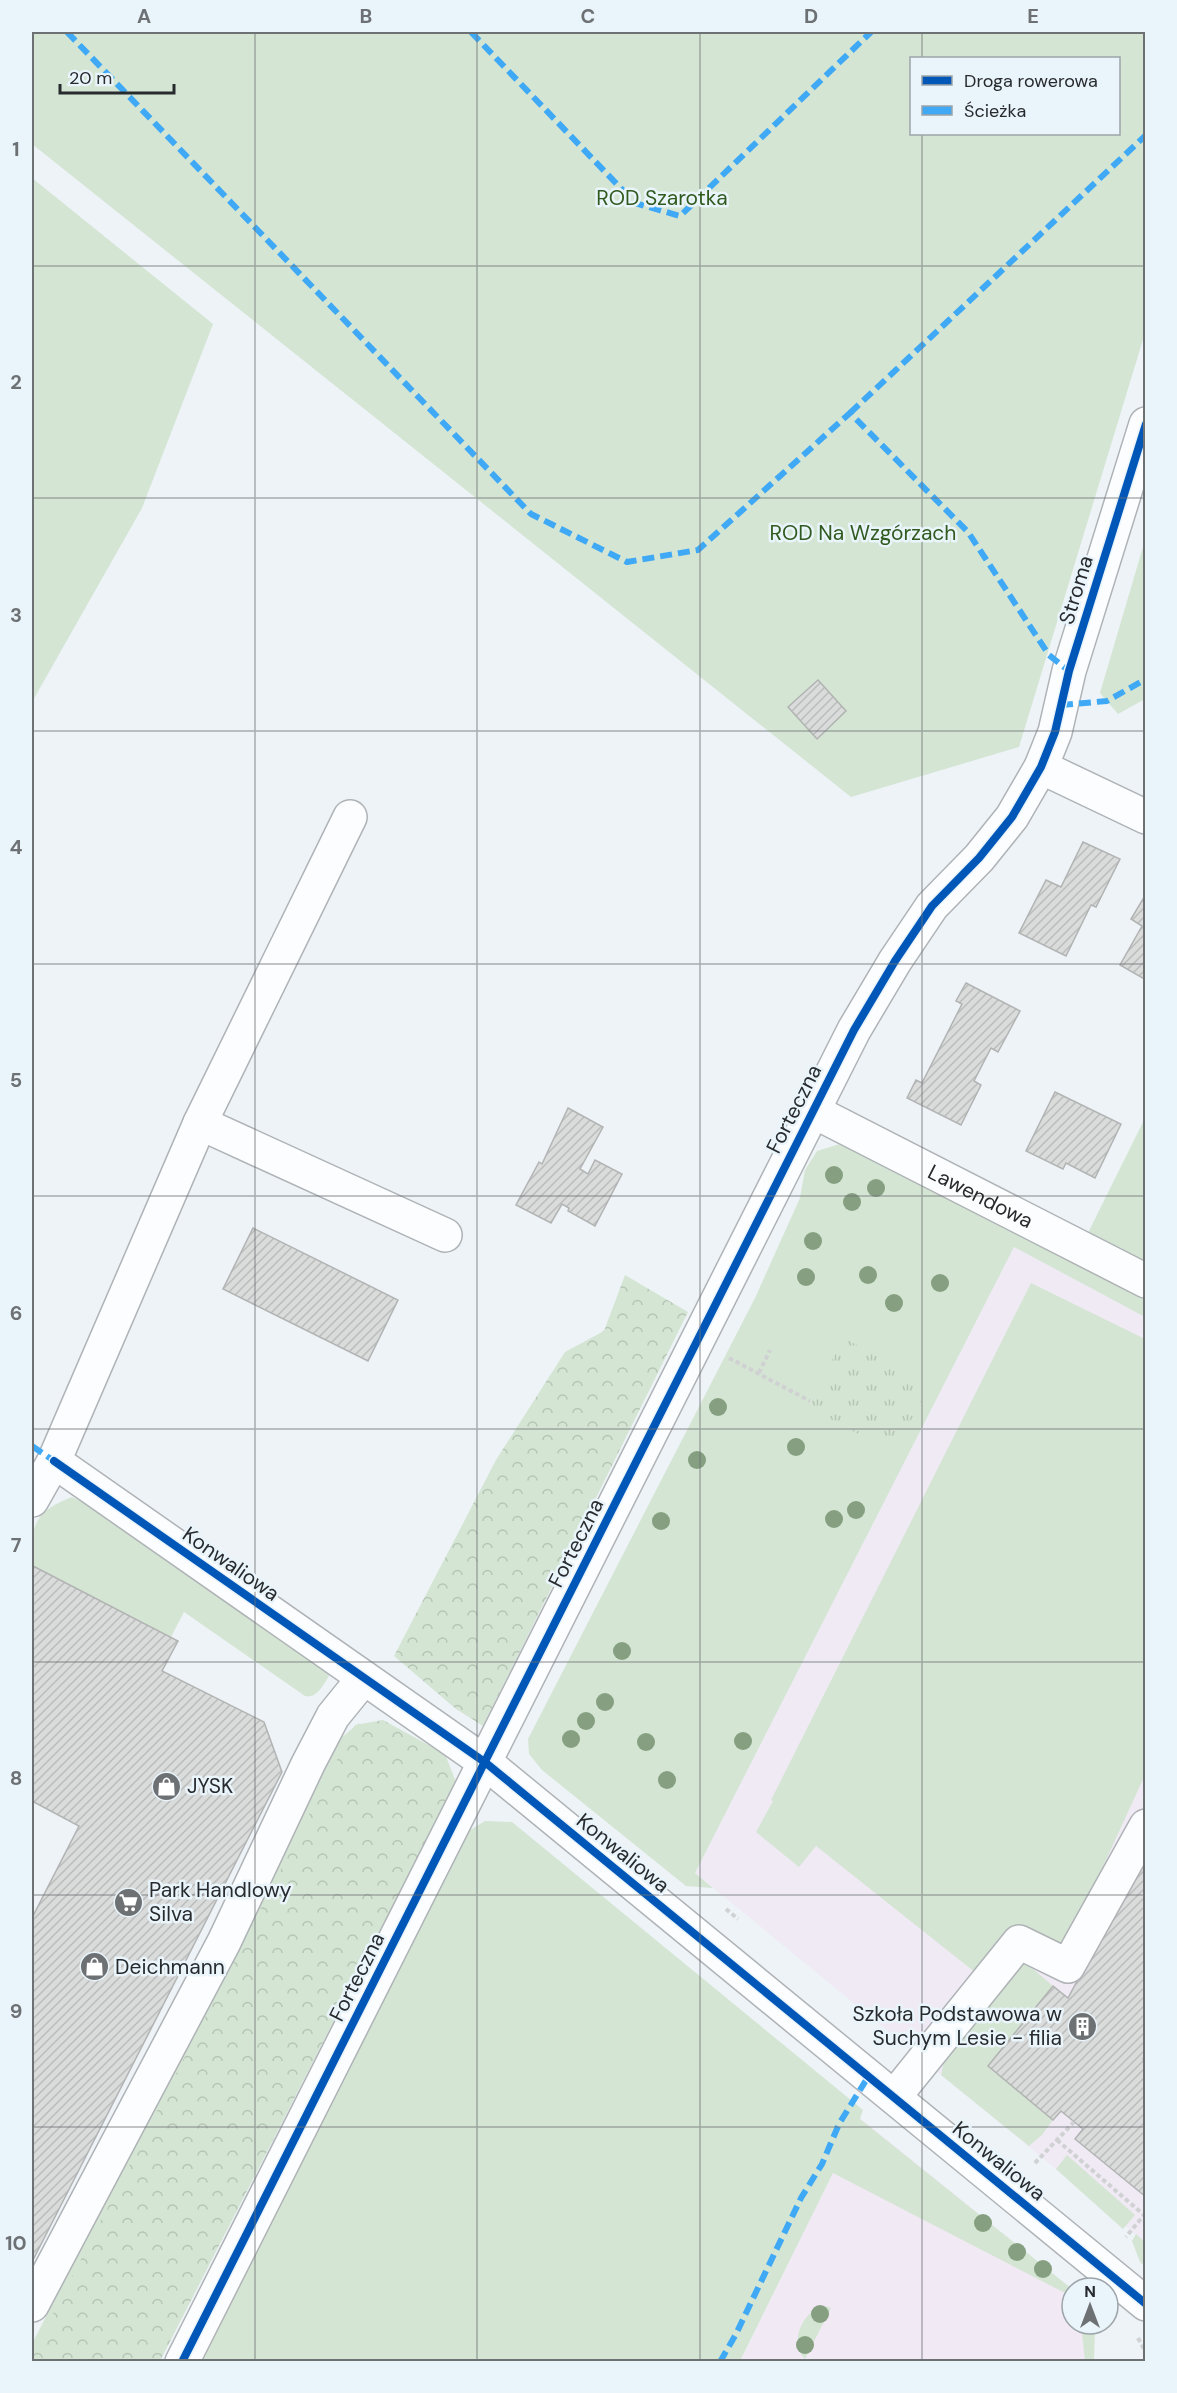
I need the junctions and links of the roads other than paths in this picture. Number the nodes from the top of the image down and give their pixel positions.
1 (1146, 424) edge
2 (1041, 766) junction
3 (350, 817) dead end
4 (1146, 817) edge
5 (813, 1111) junction
6 (201, 1123) junction
7 (445, 1235) dead end
8 (1146, 1281) edge
9 (54, 1461) junction
10 (32, 1500) edge
11 (363, 1679) junction
12 (486, 1763) junction
13 (1146, 1826) edge
14 (894, 2097) junction
15 (1146, 2304) edge
16 (32, 2305) edge
17 (182, 2361) edge

1 - 2 street, Stroma
2 - 4 street
2 - 5 street, Forteczna
3 - 6 street
5 - 8 street, Lawendowa
5 - 12 street, Forteczna
6 - 7 street
6 - 9 street
9 - 10 street
9 - 11 street, Konwaliowa
11 - 12 street, Konwaliowa
11 - 16 street
12 - 14 street, Konwaliowa
12 - 17 street, Forteczna
13 - 14 street
14 - 15 street, Konwaliowa

